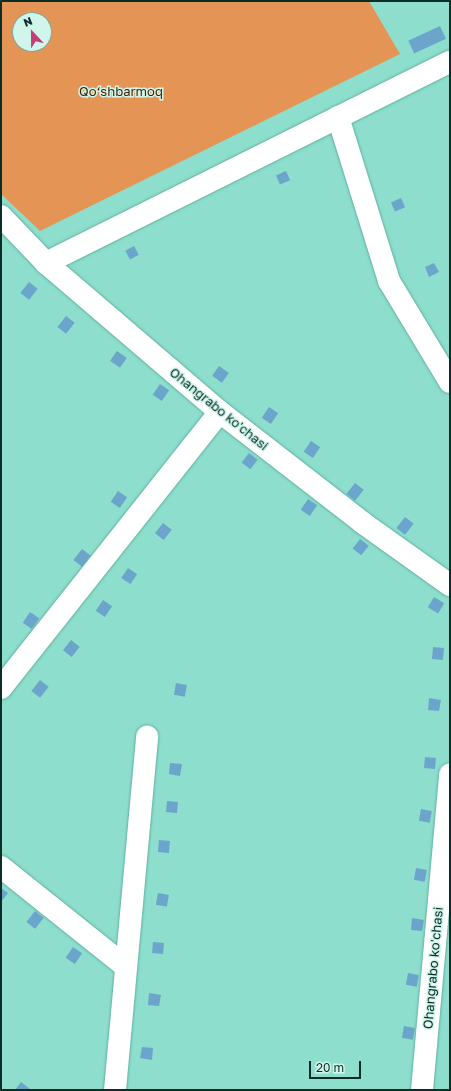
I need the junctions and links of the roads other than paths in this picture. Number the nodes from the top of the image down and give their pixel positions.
1 (450, 62) edge
2 (338, 117) junction
3 (4, 224) edge
4 (46, 263) junction
5 (450, 382) edge
6 (220, 412) junction
7 (450, 585) edge
8 (1, 688) edge
9 (147, 736) dead end
10 (450, 774) edge
11 (1, 867) edge
12 (125, 966) junction
13 (115, 1090) edge
14 (422, 1090) edge

1 - 2 street
2 - 4 street
2 - 5 street
3 - 4 street, Ohangrabo ko'chasi
4 - 6 street, Ohangrabo ko'chasi
6 - 7 street, Ohangrabo ko'chasi
6 - 8 street
9 - 12 street
10 - 14 street, Ohangrabo ko'chasi
11 - 12 street
12 - 13 street

